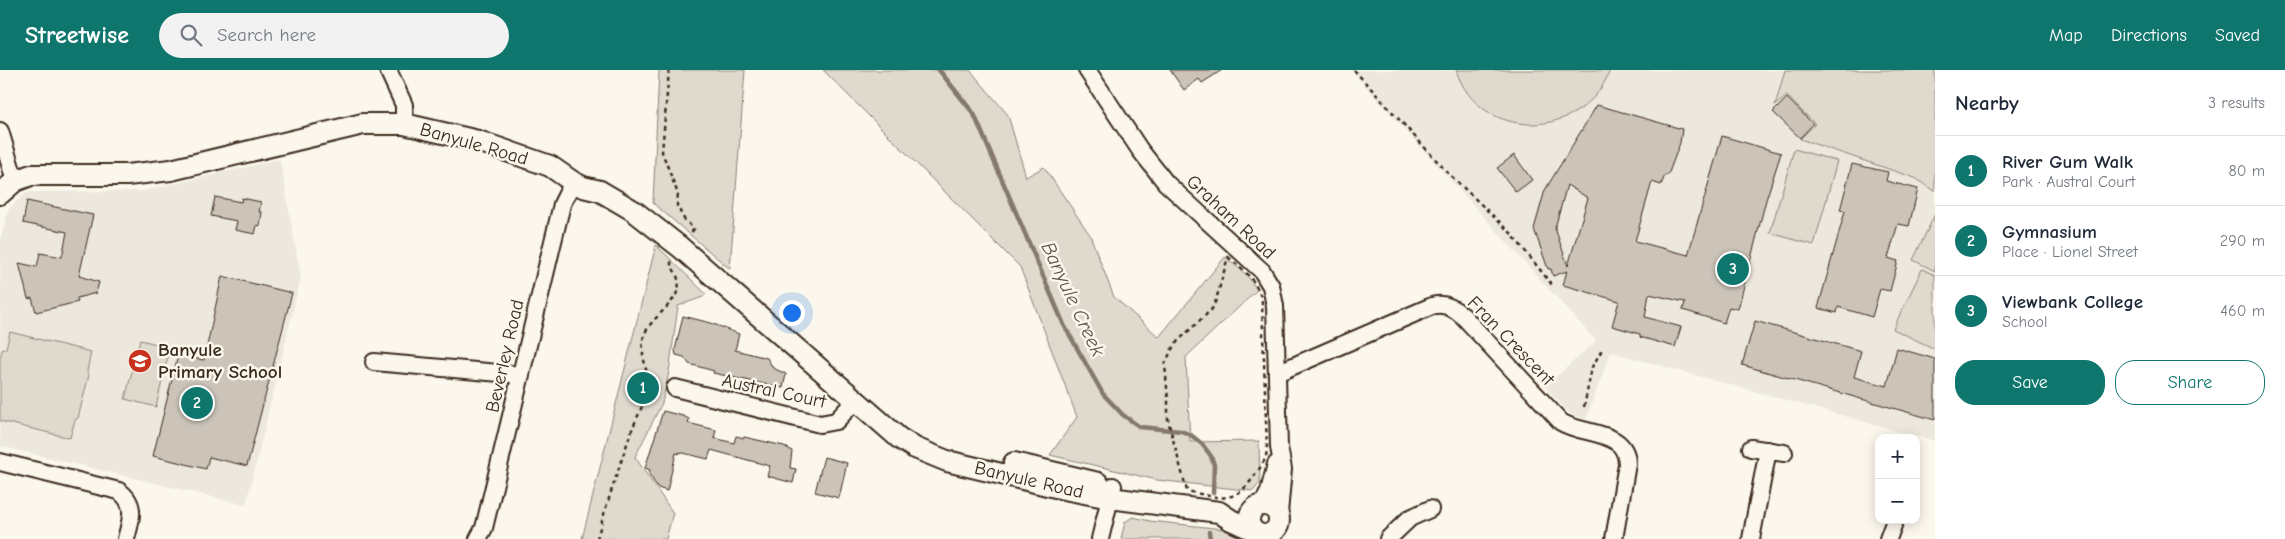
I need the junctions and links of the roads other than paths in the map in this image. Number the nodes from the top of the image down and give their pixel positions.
1 (388, 70) edge
2 (1088, 70) edge
3 (404, 124) junction
4 (0, 132) edge
5 (573, 182) junction
6 (7, 187) edge
7 (374, 362) dead end
8 (1277, 373) junction
9 (521, 375) junction
10 (675, 388) dead end
11 (856, 400) junction
12 (873, 414) junction
13 (1784, 453) dead end
14 (0, 462) edge
15 (1112, 492) junction
16 (1430, 509) dead end
17 (1269, 524) edge
18 (1894, 524) edge
19 (126, 539) edge
20 (478, 539) edge
21 (1100, 539) edge
22 (1388, 539) edge
23 (1614, 539) edge
24 (1751, 539) edge
25 (1888, 539) edge

1 - 3 street
2 - 8 street, Graham Road
3 - 5 street, Banyule Road
3 - 6 street, Banyule Road
4 - 6 street
5 - 9 street, Beverley Road
5 - 11 street, Banyule Road
7 - 9 street
8 - 17 street, Graham Road
8 - 23 street, Fran Crescent
9 - 20 street, Beverley Road
10 - 11 street, Austral Court
11 - 12 street, Banyule Road
12 - 15 street, Banyule Road
12 - 15 street, Banyule Road
13 - 24 street
14 - 19 street
15 - 17 street, Banyule Road
15 - 21 street
16 - 22 street
18 - 25 street

